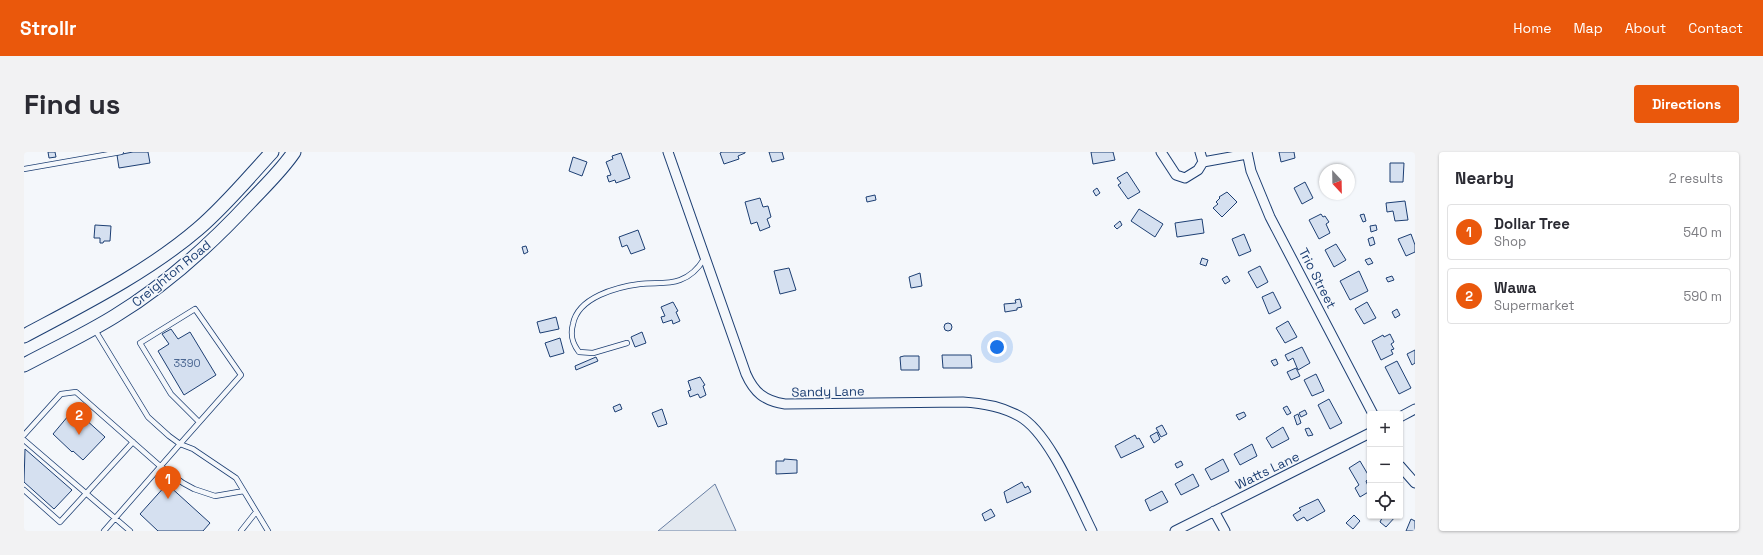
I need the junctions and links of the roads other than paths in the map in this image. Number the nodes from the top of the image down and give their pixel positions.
1 (121, 152) edge
2 (272, 152) edge
3 (294, 152) edge
4 (668, 152) edge
5 (1161, 152) edge
6 (1200, 152) edge
7 (1247, 153) edge
8 (1203, 162) junction
9 (24, 169) edge
10 (705, 257) junction
11 (93, 328) junction
12 (24, 336) edge
13 (627, 343) dead end
14 (24, 365) edge
15 (1415, 409) edge
16 (1371, 411) edge
17 (1403, 415) edge
18 (199, 422) junction
19 (1367, 434) edge
20 (24, 435) edge
21 (24, 440) edge
22 (132, 442) junction
23 (180, 444) junction
24 (160, 466) junction
25 (1403, 469) edge
26 (1415, 483) edge
27 (24, 490) edge
28 (244, 491) junction
29 (86, 493) junction
30 (1214, 511) junction
31 (256, 512) junction
32 (115, 518) junction
33 (104, 531) edge
34 (129, 531) edge
35 (241, 531) edge
36 (268, 531) edge
37 (1092, 531) edge
38 (1175, 531) edge
39 (1225, 531) edge

1 - 9 lane
2 - 12 main road, Creighton Road
3 - 11 main road, Creighton Road
4 - 10 street, Sandy Lane
5 - 8 street
6 - 8 street
7 - 8 street
7 - 16 street, Trio Street
10 - 13 lane
10 - 37 street, Sandy Lane
11 - 14 main road, Creighton Road
11 - 23 lane
15 - 17 street
18 - 18 lane
18 - 23 lane
19 - 30 street, Watts Lane
20 - 22 lane
21 - 29 lane
22 - 24 lane
22 - 29 lane
23 - 24 lane
23 - 28 lane
24 - 28 lane
24 - 32 lane
25 - 26 street
27 - 29 lane
28 - 31 lane
29 - 32 lane
30 - 38 street, Watts Lane
30 - 39 street
31 - 35 lane
31 - 36 lane
32 - 33 lane
32 - 34 lane

